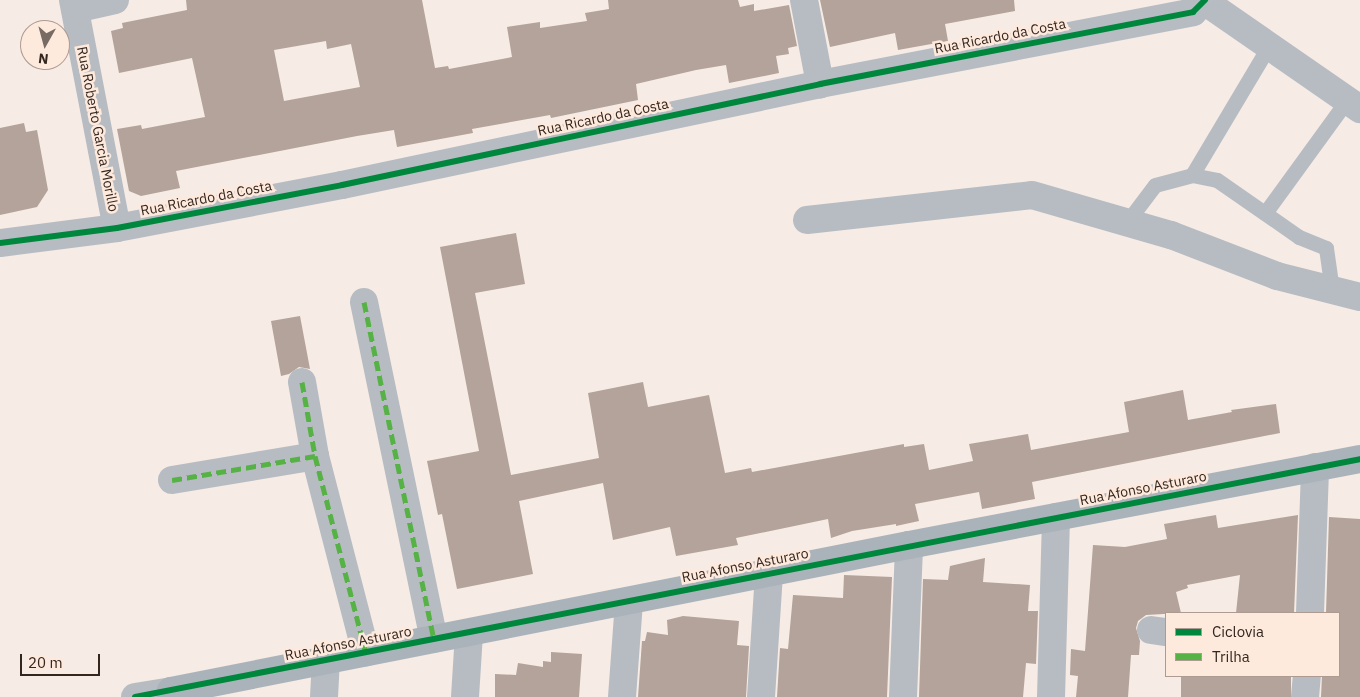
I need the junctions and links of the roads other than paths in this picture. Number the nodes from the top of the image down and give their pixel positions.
1 (115, 0) edge
2 (804, 0) edge
3 (1205, 1) edge
4 (74, 4) edge
5 (1269, 46) junction
6 (820, 84) junction
7 (1354, 105) edge
8 (1192, 175) junction
9 (1265, 213) junction
10 (808, 220) dead end
11 (1127, 222) junction
12 (117, 228) junction
13 (0, 244) edge
14 (1332, 290) junction
15 (1360, 297) edge
16 (364, 302) dead end
17 (302, 382) dead end
18 (315, 456) junction
19 (1360, 459) edge
20 (1316, 467) junction
21 (172, 480) dead end
22 (1056, 517) junction
23 (908, 546) junction
24 (770, 573) junction
25 (629, 601) junction
26 (1310, 612) edge
27 (469, 632) junction
28 (434, 639) junction
29 (366, 653) junction
30 (326, 660) junction
31 (1306, 677) edge
32 (171, 694) edge
33 (135, 697) edge
34 (324, 697) edge
35 (464, 697) edge
36 (622, 697) edge
37 (762, 697) edge
38 (903, 697) edge
39 (1051, 697) edge
40 (1305, 697) edge

1 - 4 street
2 - 6 street
3 - 5 street
3 - 6 street, Rua Ricardo da Costa
4 - 12 street, Rua Roberto Garcia Morillo
5 - 7 street
5 - 8 lane
6 - 12 street, Rua Ricardo da Costa
7 - 9 lane
8 - 9 lane
8 - 11 lane
9 - 14 lane
10 - 11 street
11 - 14 street
12 - 13 street, Rua Ricardo da Costa
14 - 15 street
16 - 28 street
17 - 18 street
18 - 21 street
18 - 29 street
19 - 20 street, Rua Afonso Asturaro
20 - 22 street, Rua Afonso Asturaro
20 - 26 street
22 - 23 street, Rua Afonso Asturaro
22 - 39 street
23 - 24 street, Rua Afonso Asturaro
23 - 38 street
24 - 25 street, Rua Afonso Asturaro
24 - 37 street
25 - 27 street, Rua Afonso Asturaro
25 - 36 street
27 - 28 street, Rua Afonso Asturaro
27 - 35 street
28 - 29 street, Rua Afonso Asturaro
29 - 30 street, Rua Afonso Asturaro
30 - 32 street, Rua Afonso Asturaro
30 - 34 street
31 - 40 street
32 - 33 street, Rua Afonso Asturaro

